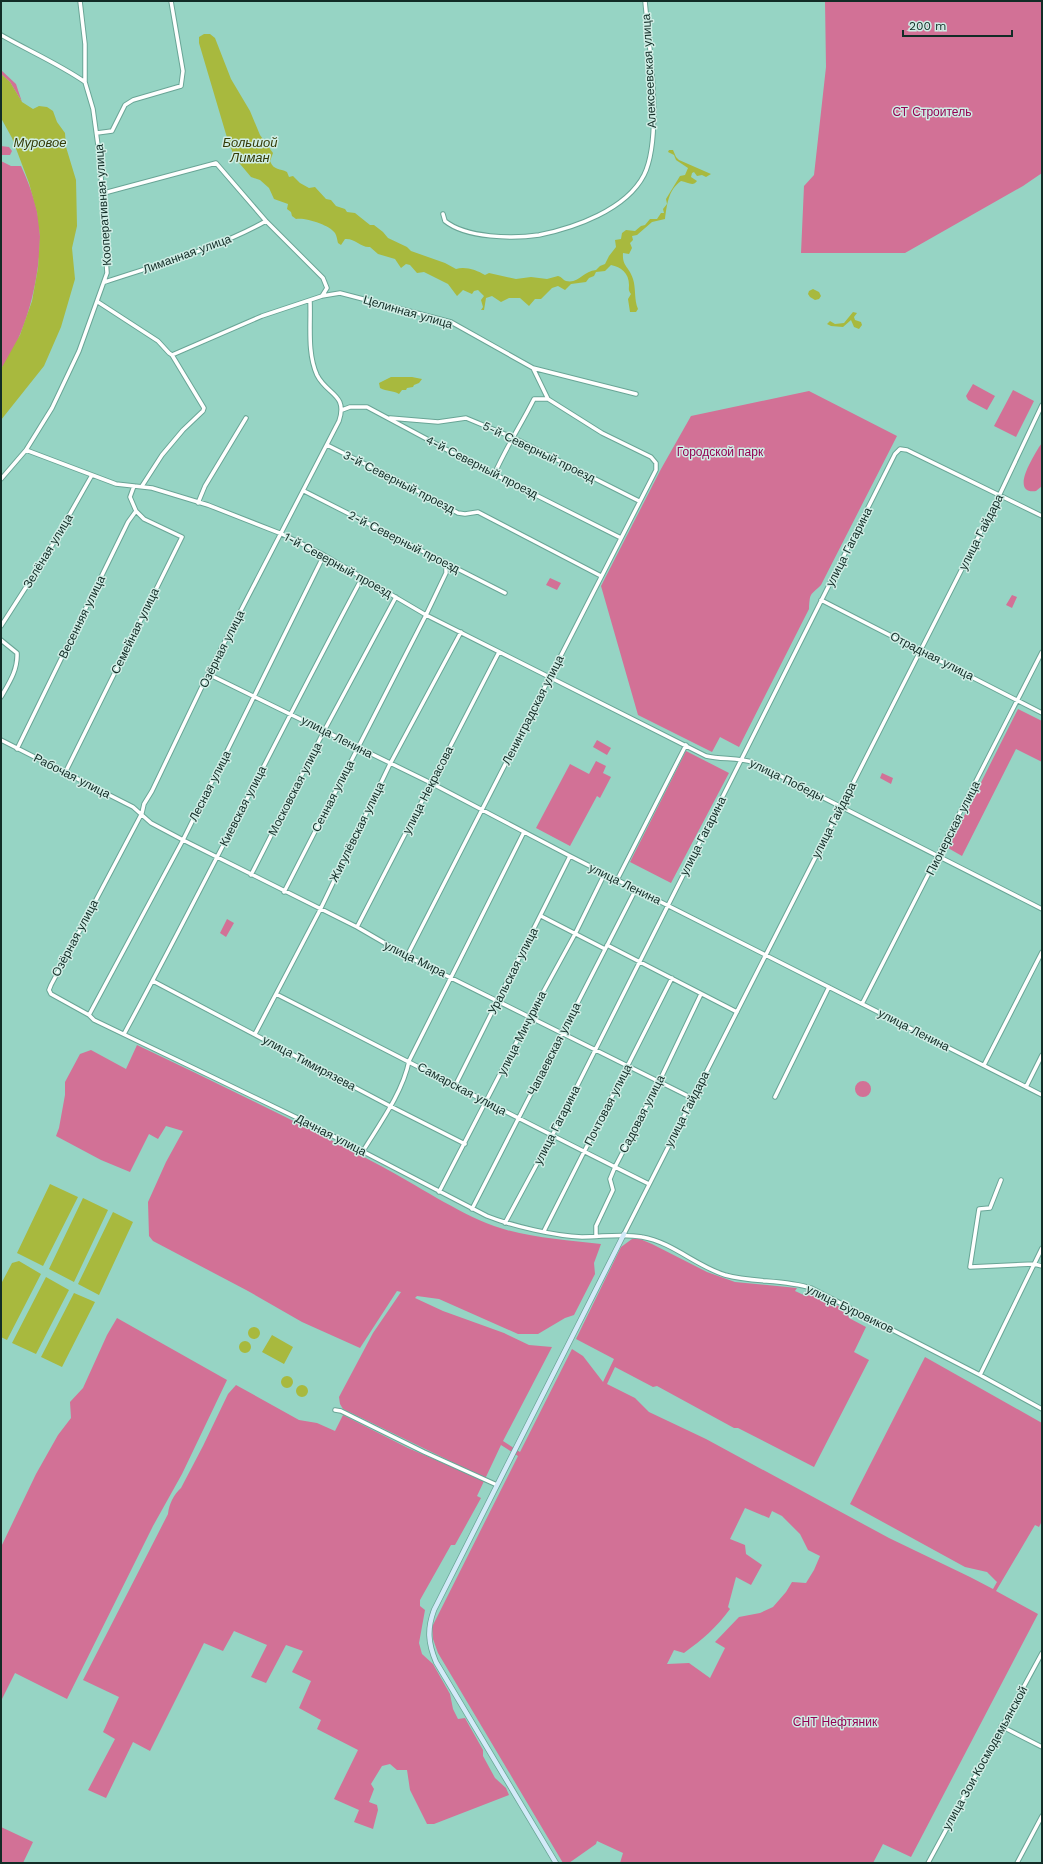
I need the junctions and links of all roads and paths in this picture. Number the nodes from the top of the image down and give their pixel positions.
1 (80, 1) edge
2 (171, 1) edge
3 (645, 1) edge
4 (1, 35) edge
5 (86, 82) junction
6 (97, 133) junction
7 (104, 193) junction
8 (443, 214) dead end
9 (266, 221) junction
10 (105, 282) junction
11 (322, 296) junction
12 (310, 301) junction
13 (98, 302) junction
14 (172, 355) junction
15 (533, 368) junction
16 (636, 394) dead end
17 (548, 399) junction
18 (1042, 405) edge
19 (342, 410) junction
20 (246, 418) dead end
21 (388, 418) junction
22 (514, 438) junction
23 (327, 445) junction
24 (26, 450) junction
25 (92, 475) junction
26 (494, 476) junction
27 (1, 479) edge
28 (134, 486) junction
29 (142, 486) junction
30 (304, 491) junction
31 (1000, 496) junction
32 (639, 501) junction
33 (198, 503) junction
34 (136, 511) junction
35 (1042, 516) edge
36 (282, 534) junction
37 (621, 538) junction
38 (324, 555) junction
39 (446, 564) junction
40 (601, 576) junction
41 (362, 578) junction
42 (505, 593) dead end
43 (396, 597) junction
44 (821, 600) junction
45 (426, 615) junction
46 (1, 626) edge
47 (461, 632) junction
48 (1, 640) edge
49 (921, 650) junction
50 (499, 652) junction
51 (1042, 652) edge
52 (208, 674) junction
53 (549, 677) junction
54 (255, 696) junction
55 (1, 697) edge
56 (1018, 700) junction
57 (290, 713) junction
58 (1042, 713) edge
59 (324, 731) junction
60 (1, 740) edge
61 (686, 745) junction
62 (17, 748) junction
63 (358, 748) junction
64 (740, 759) junction
65 (390, 764) junction
66 (65, 773) junction
67 (431, 783) junction
68 (841, 806) junction
69 (481, 811) junction
70 (142, 813) junction
71 (524, 832) junction
72 (183, 840) junction
73 (570, 856) junction
74 (217, 857) junction
75 (938, 857) junction
76 (605, 873) junction
77 (251, 875) junction
78 (617, 880) junction
79 (636, 889) junction
80 (284, 892) junction
81 (668, 905) junction
82 (1042, 909) edge
83 (320, 910) junction
84 (541, 916) junction
85 (357, 927) junction
86 (575, 934) junction
87 (607, 945) junction
88 (605, 950) junction
89 (1042, 952) edge
90 (407, 956) junction
91 (766, 956) junction
92 (640, 962) junction
93 (451, 977) junction
94 (672, 978) junction
95 (153, 981) junction
96 (829, 987) junction
97 (51, 994) joint
98 (276, 994) junction
99 (702, 994) junction
100 (498, 1000) junction
101 (862, 1004) junction
102 (737, 1012) junction
103 (89, 1014) junction
104 (530, 1016) junction
105 (562, 1033) junction
106 (124, 1034) junction
107 (255, 1034) junction
108 (595, 1050) junction
109 (1042, 1055) edge
110 (410, 1061) junction
111 (984, 1065) junction
112 (627, 1066) junction
113 (659, 1082) junction
114 (455, 1086) junction
115 (1026, 1087) junction
116 (1042, 1095) edge
117 (775, 1097) dead end
118 (692, 1098) junction
119 (487, 1103) junction
120 (390, 1106) junction
121 (519, 1119) junction
122 (552, 1136) junction
123 (465, 1144) junction
124 (363, 1151) junction
125 (584, 1152) junction
126 (615, 1167) junction
127 (1001, 1180) dead end
128 (649, 1184) junction
129 (439, 1192) junction
130 (472, 1209) junction
131 (505, 1222) junction
132 (544, 1231) junction
133 (624, 1234) junction
134 (596, 1236) junction
135 (1042, 1248) edge
136 (1034, 1264) junction
137 (1042, 1266) edge
138 (980, 1375) junction
139 (1042, 1409) edge
140 (335, 1410) dead end
141 (497, 1485) junction
142 (1042, 1653) edge
143 (1002, 1726) junction
144 (1042, 1747) edge
145 (1042, 1816) edge
146 (556, 1863) edge
147 (928, 1863) edge
148 (1017, 1863) edge

1 - 5 street, Кооперативная улица
2 - 6 street
3 - 8 street, Алексеевская улица
4 - 5 street
5 - 6 street, Кооперативная улица
6 - 7 street, Кооперативная улица
7 - 9 street
7 - 10 street, Кооперативная улица
9 - 10 street, Лиманная улица
9 - 11 street
10 - 13 street, Кооперативная улица
11 - 12 street, Целинная улица
11 - 15 street, Целинная улица
12 - 14 street, Целинная улица
12 - 19 street
13 - 14 street
13 - 24 street, Кооперативная улица
14 - 29 street
15 - 16 street, Целинная улица
15 - 17 street
17 - 22 street
17 - 32 street, Ленинградская улица
18 - 31 street, улица Гайдара
19 - 21 street, 4-й Северный проезд
19 - 23 street, Озёрная улица
20 - 33 street
21 - 22 street, 5-й Северный проезд
21 - 26 street, 4-й Северный проезд
22 - 26 street
22 - 32 street, 5-й Северный проезд
23 - 30 street, Озёрная улица
23 - 40 street, 3-й Северный проезд
24 - 25 street, 1-й Северный проезд
24 - 27 street, Кооперативная улица
25 - 28 street, 1-й Северный проезд
25 - 46 street, Зелёная улица
26 - 37 street, 4-й Северный проезд
28 - 29 street, 1-й Северный проезд
28 - 34 street
29 - 33 street, 1-й Северный проезд
30 - 36 street, Озёрная улица
30 - 39 street, 2-й Северный проезд
31 - 35 street
31 - 44 street, улица Гагарина
31 - 49 street, улица Гайдара
32 - 37 street, Ленинградская улица
33 - 36 street, 1-й Северный проезд
34 - 62 street, Весенняя улица
34 - 66 street, Семейная улица
36 - 38 street, 1-й Северный проезд
36 - 52 street, Озёрная улица
37 - 40 street, Ленинградская улица
38 - 41 street, 1-й Северный проезд
38 - 54 street, Лесная улица
39 - 42 street, 2-й Северный проезд
39 - 45 street, Сенная улица
40 - 53 street, Ленинградская улица
41 - 43 street, 1-й Северный проезд
41 - 57 street, Киевская улица
43 - 45 street, 1-й Северный проезд
43 - 59 street, Московская улица
44 - 49 street, Отрадная улица
44 - 64 street, улица Гагарина
45 - 47 street, 1-й Северный проезд
45 - 63 street, Сенная улица
47 - 50 street, 1-й Северный проезд
47 - 65 street, Жигулёвская улица
48 - 55 street
49 - 56 street, Отрадная улица
49 - 68 street, улица Гайдара
50 - 53 street, 1-й Северный проезд
50 - 67 street, улица Некрасова
51 - 56 street, Пионерская улица
52 - 54 street, улица Ленина
52 - 70 street, Озёрная улица
53 - 61 street, улица Победы
53 - 69 street, Ленинградская улица
54 - 57 street, улица Ленина
54 - 72 street, Лесная улица
56 - 58 street, Отрадная улица
56 - 75 street, Пионерская улица
57 - 59 street, улица Ленина
57 - 74 street, Киевская улица
59 - 63 street, улица Ленина
59 - 77 street, Московская улица
60 - 62 street, Рабочая улица
61 - 64 street, улица Победы
61 - 78 street
62 - 66 street, Рабочая улица
63 - 65 street, улица Ленина
63 - 80 street, Сенная улица
64 - 68 street, улица Победы
64 - 81 street, улица Гагарина
65 - 67 street, улица Ленина
65 - 83 street, Жигулёвская улица
66 - 70 street, Рабочая улица
67 - 69 street, улица Ленина
67 - 85 street, улица Некрасова
68 - 75 street, улица Победы
68 - 91 street, улица Гайдара
69 - 71 street, улица Ленина
69 - 90 street, Ленинградская улица
70 - 72 street, улица Мира
70 - 97 street, Озёрная улица
71 - 73 street, улица Ленина
71 - 93 street
72 - 74 street, улица Мира
72 - 103 street, Лесная улица
73 - 76 street, улица Ленина
73 - 84 street, Уральская улица
74 - 77 street, улица Мира
74 - 95 street, Киевская улица
75 - 82 street, улица Победы
75 - 101 street, Пионерская улица
76 - 78 street, улица Ленина
76 - 86 street, улица Мичурина
77 - 80 street, улица Мира
78 - 79 street, улица Ленина
79 - 81 street, улица Ленина
79 - 87 street, Чапаевская улица
80 - 83 street, улица Мира
81 - 91 street, улица Ленина
81 - 92 street, улица Гагарина
83 - 85 street, улица Мира
83 - 98 street, Жигулёвская улица
84 - 86 street
84 - 100 street, Уральская улица
85 - 90 street, улица Мира
86 - 88 street
86 - 104 street, улица Мичурина
87 - 88 street, Чапаевская улица
87 - 92 street
88 - 105 street, Чапаевская улица
89 - 111 street
90 - 93 street, улица Мира
91 - 96 street, улица Ленина
91 - 102 street, улица Гайдара
92 - 94 street
92 - 108 street, улица Гагарина
93 - 100 street, улица Мира
93 - 110 street
94 - 99 street
94 - 112 street, Почтовая улица
95 - 106 street, Киевская улица
95 - 107 street, улица Тимирязева
96 - 101 street, улица Ленина
96 - 117 street
97 - 103 street, Дачная улица
98 - 107 street, Жигулёвская улица
98 - 110 street, Самарская улица
99 - 102 street
99 - 113 street, Садовая улица
100 - 104 street, улица Мира
100 - 114 street, Уральская улица
101 - 111 street, улица Ленина
102 - 118 street, улица Гайдара
103 - 106 street, Дачная улица
104 - 105 street, улица Мира
104 - 119 street, улица Мичурина
105 - 108 street, улица Мира
105 - 121 street, Чапаевская улица
106 - 124 street, Дачная улица
107 - 120 street, улица Тимирязева
108 - 112 street, улица Мира
108 - 122 street, улица Гагарина
109 - 115 street
110 - 114 street, Самарская улица
110 - 120 street
111 - 115 street, улица Ленина
112 - 113 street, улица Мира
112 - 125 street, Почтовая улица
113 - 118 street, улица Мира
113 - 126 street, Садовая улица
114 - 119 street, Самарская улица
115 - 116 street, улица Ленина
118 - 128 street, улица Гайдара
119 - 121 street, Самарская улица
119 - 123 street, улица Мичурина
120 - 123 street, улица Тимирязева
120 - 124 street
121 - 122 street, Самарская улица
121 - 130 street, Чапаевская улица
122 - 125 street, Самарская улица
122 - 131 street, улица Гагарина
123 - 129 street, улица Мичурина
124 - 129 street, Дачная улица
125 - 126 street, Самарская улица
125 - 132 street, Почтовая улица
126 - 128 street, Самарская улица
126 - 134 street, Садовая улица
127 - 136 street
128 - 133 street, улица Гайдара
129 - 130 street, Дачная улица
130 - 131 street, Дачная улица
131 - 132 street, Дачная улица
132 - 134 street, Дачная улица
133 - 134 street, Дачная улица
133 - 138 street, улица Буровиков
133 - 141 street
135 - 136 street
136 - 137 street
136 - 138 street
138 - 139 street, улица Буровиков
140 - 141 street
141 - 146 street
142 - 143 street, улица Зои Космодемьянской
143 - 144 street
143 - 147 street, улица Зои Космодемьянской
145 - 148 street

